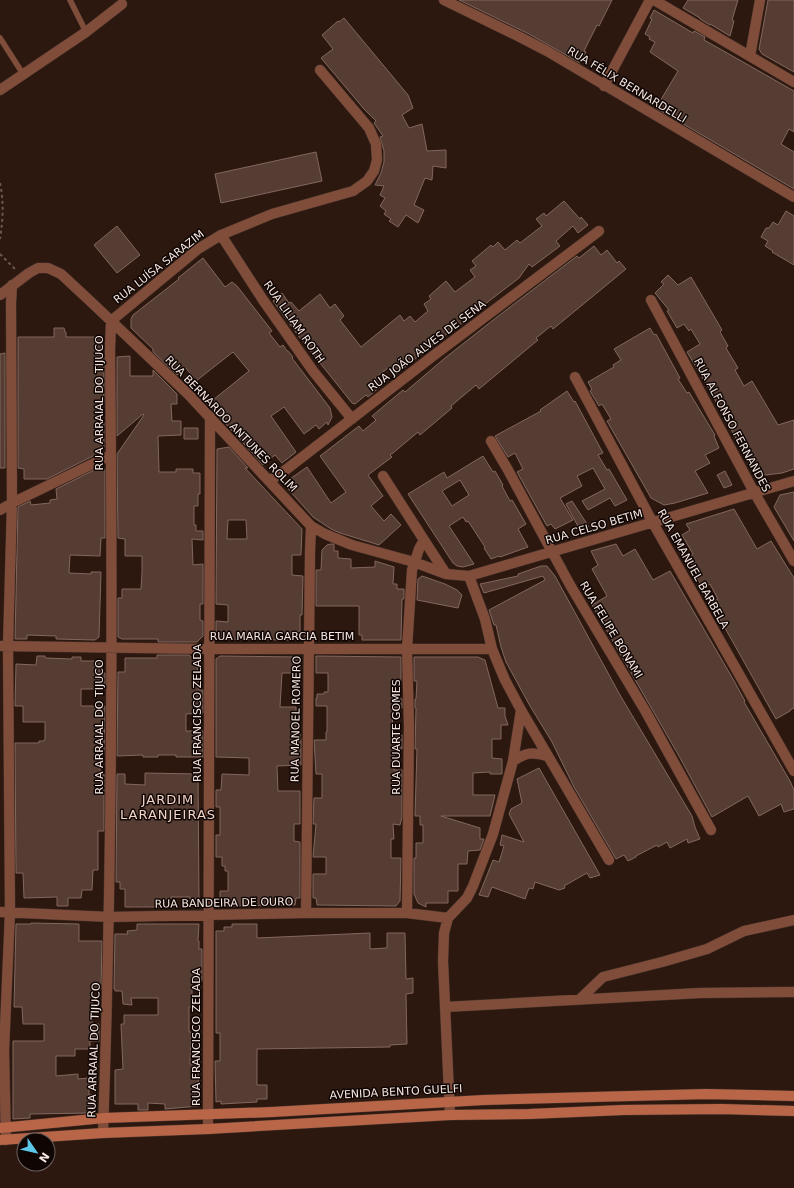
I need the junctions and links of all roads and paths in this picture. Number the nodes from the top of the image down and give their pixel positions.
1 (70, 0) edge
2 (444, 0) edge
3 (650, 0) edge
4 (654, 0) edge
5 (760, 0) edge
6 (122, 4) dead end
7 (86, 32) junction
8 (0, 38) edge
9 (750, 56) junction
10 (320, 70) dead end
11 (23, 74) junction
12 (794, 82) edge
13 (604, 86) junction
14 (0, 90) edge
15 (0, 183) edge
16 (794, 197) edge
17 (599, 231) dead end
18 (221, 235) junction
19 (0, 239) edge
20 (0, 254) edge
21 (23, 277) junction
22 (12, 285) junction
23 (0, 294) edge
24 (651, 300) dead end
25 (111, 320) junction
26 (575, 377) dead end
27 (210, 416) junction
28 (352, 419) junction
29 (491, 441) dead end
30 (111, 455) junction
31 (383, 476) dead end
32 (269, 481) junction
33 (794, 481) edge
34 (754, 492) junction
35 (12, 503) junction
36 (0, 510) edge
37 (653, 523) junction
38 (311, 526) junction
39 (424, 540) junction
40 (552, 551) junction
41 (414, 562) junction
42 (794, 562) edge
43 (446, 574) junction
44 (469, 576) junction
45 (4, 646) edge
46 (112, 647) junction
47 (309, 648) junction
48 (407, 648) junction
49 (209, 649) junction
50 (492, 649) junction
51 (521, 710) junction
52 (547, 756) junction
53 (513, 761) junction
54 (794, 771) edge
55 (711, 830) dead end
56 (609, 860) dead end
57 (5, 912) edge
58 (306, 913) junction
59 (407, 913) junction
60 (209, 915) junction
61 (110, 917) junction
62 (448, 918) junction
63 (794, 920) edge
64 (794, 992) edge
65 (580, 999) junction
66 (445, 1007) junction
67 (794, 1096) edge
68 (449, 1101) junction
69 (794, 1111) edge
70 (208, 1114) junction
71 (450, 1115) junction
72 (104, 1118) junction
73 (3, 1128) edge
74 (208, 1129) junction
75 (104, 1133) junction
76 (3, 1140) edge

1 - 7 lane
2 - 13 street, RUA FÉLIX BERNARDELLI
3 - 13 street
4 - 9 street
5 - 9 street
6 - 7 street
7 - 11 street
8 - 11 lane
9 - 12 street
10 - 18 street, RUA LUÍSA SARAZIM
11 - 14 street
13 - 16 street, RUA FÉLIX BERNARDELLI
15 - 19 path
17 - 28 street, RUA JOÃO ALVES DE SENA
18 - 25 street, RUA LUÍSA SARAZIM
18 - 28 street, RUA LILIAM ROTH
20 - 21 path
21 - 22 street, RUA BERNARDO ANTUNES ROLIM
21 - 25 street, RUA BERNARDO ANTUNES ROLIM
22 - 23 street, RUA BERNARDO ANTUNES ROLIM
22 - 35 street
24 - 34 street, RUA ALFONSO FERNANDES
25 - 27 street, RUA BERNARDO ANTUNES ROLIM
25 - 30 street, RUA ARRAIAL DO TIJUCO
26 - 37 street, RUA EMANUEL BARBELA
27 - 32 street, RUA BERNARDO ANTUNES ROLIM
27 - 49 street, RUA FRANCISCO ZELADA
28 - 32 street, RUA JOÃO ALVES DE SENA
29 - 40 street, RUA FELIPE BONAMI
30 - 35 street
30 - 46 street, RUA ARRAIAL DO TIJUCO
31 - 39 street
32 - 38 street, RUA BERNARDO ANTUNES ROLIM
33 - 34 street, RUA CELSO BETIM
34 - 37 street, RUA CELSO BETIM
34 - 42 street, RUA ALFONSO FERNANDES
35 - 36 street
35 - 45 street
37 - 40 street, RUA CELSO BETIM
37 - 54 street, RUA EMANUEL BARBELA
38 - 41 street, RUA BERNARDO ANTUNES ROLIM
38 - 47 street, RUA MANOEL ROMERO
39 - 41 street, RUA DUARTE GOMES
39 - 43 street
40 - 44 street, RUA CELSO BETIM
40 - 55 street, RUA FELIPE BONAMI
41 - 43 street, RUA BERNARDO ANTUNES ROLIM
41 - 48 street, RUA DUARTE GOMES
43 - 44 street, RUA BERNARDO ANTUNES ROLIM
44 - 50 street
45 - 46 street, RUA MARIA GARCIA BETIM
45 - 57 street
46 - 49 street, RUA MARIA GARCIA BETIM
46 - 61 street, RUA ARRAIAL DO TIJUCO
47 - 48 street, RUA MARIA GARCIA BETIM
47 - 49 street, RUA MARIA GARCIA BETIM
47 - 58 street, RUA MANOEL ROMERO
48 - 50 street, RUA MARIA GARCIA BETIM
48 - 59 street, RUA DUARTE GOMES
49 - 60 street, RUA FRANCISCO ZELADA
50 - 51 street
51 - 52 street
51 - 53 street
52 - 53 street
52 - 56 street
53 - 62 street
57 - 61 street, RUA BANDEIRA DE OURO
57 - 73 street
58 - 59 street, RUA BANDEIRA DE OURO
58 - 60 street, RUA BANDEIRA DE OURO
59 - 62 street, RUA BANDEIRA DE OURO
60 - 61 street, RUA BANDEIRA DE OURO
60 - 70 street, RUA FRANCISCO ZELADA
61 - 72 street, RUA ARRAIAL DO TIJUCO
62 - 66 street
63 - 65 street
64 - 65 street
65 - 66 street
66 - 68 street
67 - 68 main road, AVENIDA BENTO GUELFI
68 - 70 main road, AVENIDA BENTO GUELFI
68 - 71 street
69 - 71 main road
70 - 72 main road, AVENIDA BENTO GUELFI
70 - 74 street, RUA FRANCISCO ZELADA
71 - 74 main road
72 - 73 main road, AVENIDA BENTO GUELFI
72 - 75 street, RUA ARRAIAL DO TIJUCO
73 - 76 street
74 - 75 main road
75 - 76 main road

